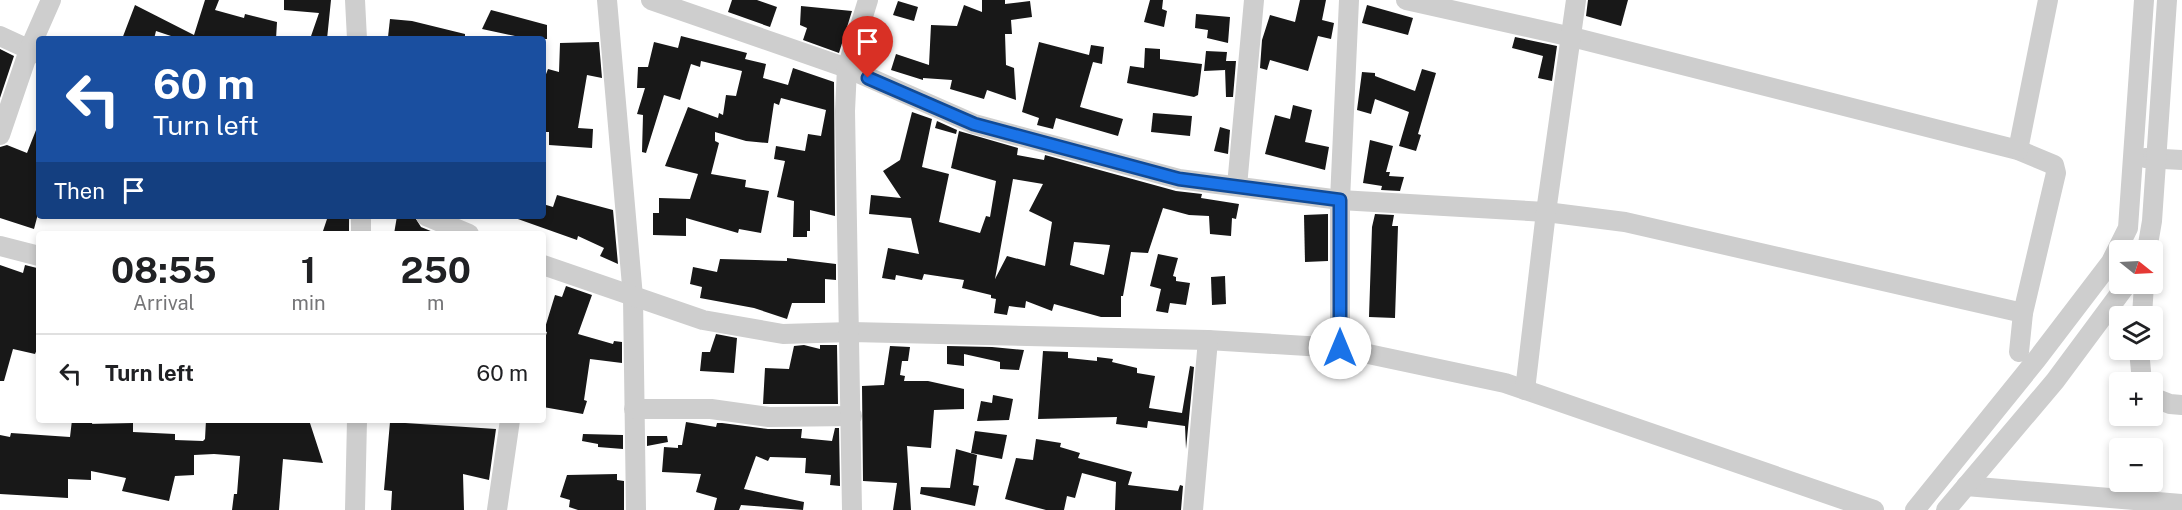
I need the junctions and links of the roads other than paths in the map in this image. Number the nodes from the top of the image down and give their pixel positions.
1 (51, 0) edge
2 (355, 0) edge
3 (607, 0) edge
4 (651, 0) edge
5 (868, 0) edge
6 (1254, 0) edge
7 (1348, 0) edge
8 (1406, 0) edge
9 (1576, 0) edge
10 (2048, 0) edge
11 (2144, 0) edge
12 (2167, 0) edge
13 (0, 36) edge
14 (39, 36) edge
15 (357, 36) edge
16 (1572, 38) junction
17 (34, 52) edge
18 (847, 68) junction
19 (0, 135) edge
20 (2018, 150) junction
21 (2133, 158) junction
22 (2156, 159) junction
23 (2182, 160) edge
24 (1237, 186) junction
25 (1340, 200) junction
26 (1546, 212) junction
27 (433, 219) edge
28 (461, 231) edge
29 (2123, 240) edge
30 (2148, 240) edge
31 (0, 246) edge
32 (36, 255) edge
33 (546, 266) edge
34 (2109, 266) edge
35 (2120, 294) edge
36 (633, 297) junction
37 (2022, 313) junction
38 (851, 332) junction
39 (1208, 340) junction
40 (1340, 348) junction
41 (2019, 352) dead end
42 (1525, 390) junction
43 (2163, 401) edge
44 (2182, 405) edge
45 (634, 409) junction
46 (852, 416) junction
47 (357, 423) edge
48 (510, 423) edge
49 (1966, 486) junction
50 (2101, 503) edge
51 (2182, 504) edge
52 (355, 510) edge
53 (497, 510) edge
54 (636, 510) edge
55 (852, 510) edge
56 (1193, 510) edge
57 (1874, 510) edge
58 (1915, 510) edge
59 (1946, 510) edge

1 - 14 street
2 - 15 street
3 - 36 street
4 - 18 street
5 - 18 street
6 - 24 street
7 - 25 street
8 - 16 street
9 - 16 street
10 - 20 street
11 - 21 street
12 - 22 street
13 - 17 street
16 - 20 street
16 - 26 street
17 - 19 street
18 - 24 street
18 - 38 street
20 - 37 street
21 - 22 street
21 - 29 street
22 - 23 street
22 - 30 street
24 - 25 street
25 - 26 street
25 - 40 street
26 - 37 street
26 - 42 street
27 - 28 street
31 - 32 street
33 - 36 street
34 - 58 street
35 - 49 street
36 - 38 street
36 - 45 street
37 - 41 street
38 - 39 street
38 - 46 street
39 - 40 street
39 - 56 street
40 - 42 street
42 - 57 street
43 - 44 street
45 - 46 street
45 - 54 street
46 - 55 street
47 - 52 street
48 - 53 street
49 - 50 street
49 - 59 street
50 - 51 street

